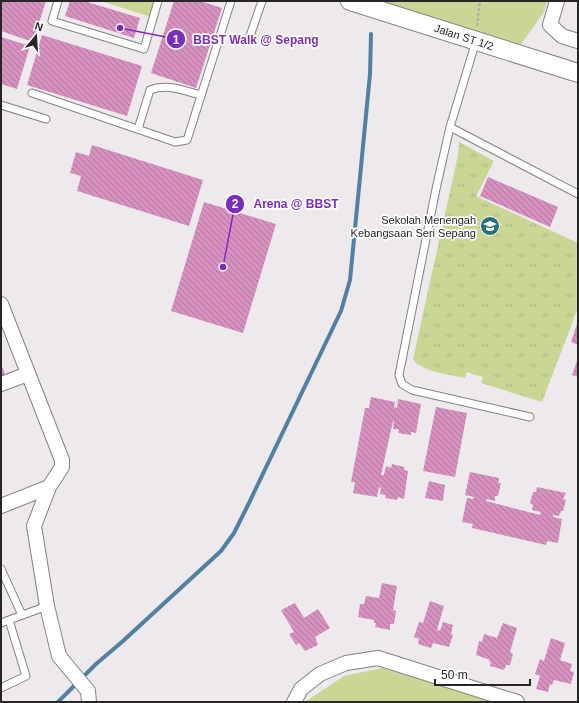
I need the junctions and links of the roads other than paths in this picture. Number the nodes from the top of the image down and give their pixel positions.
1 (58, 1) edge
2 (158, 1) edge
3 (230, 1) edge
4 (262, 1) edge
5 (350, 1) edge
6 (557, 1) edge
7 (250, 36) dead end
8 (476, 41) junction
9 (578, 41) edge
10 (578, 73) edge
11 (32, 93) dead end
12 (201, 95) junction
13 (1, 105) edge
14 (46, 119) dead end
15 (450, 127) junction
16 (138, 129) junction
17 (578, 194) edge
18 (1, 304) edge
19 (28, 374) junction
20 (1, 384) edge
21 (530, 417) dead end
22 (49, 487) junction
23 (1, 506) edge
24 (1, 569) edge
25 (47, 606) junction
26 (22, 615) junction
27 (9, 620) junction
28 (1, 623) edge
29 (1, 688) edge
30 (89, 702) edge
31 (294, 702) edge
32 (517, 702) edge

1 - 2 lane
3 - 12 lane
4 - 7 lane
5 - 8 street, Jalan ST 1/2
6 - 9 street
8 - 10 street, Jalan ST 1/2
8 - 15 lane
11 - 16 lane
12 - 16 lane
12 - 16 lane
13 - 14 lane
15 - 17 lane
15 - 21 lane
18 - 19 street
19 - 20 street
19 - 22 street
22 - 23 street
22 - 25 street
24 - 26 lane
25 - 26 lane
25 - 30 street
26 - 27 lane
27 - 28 lane
27 - 29 lane
31 - 32 street

